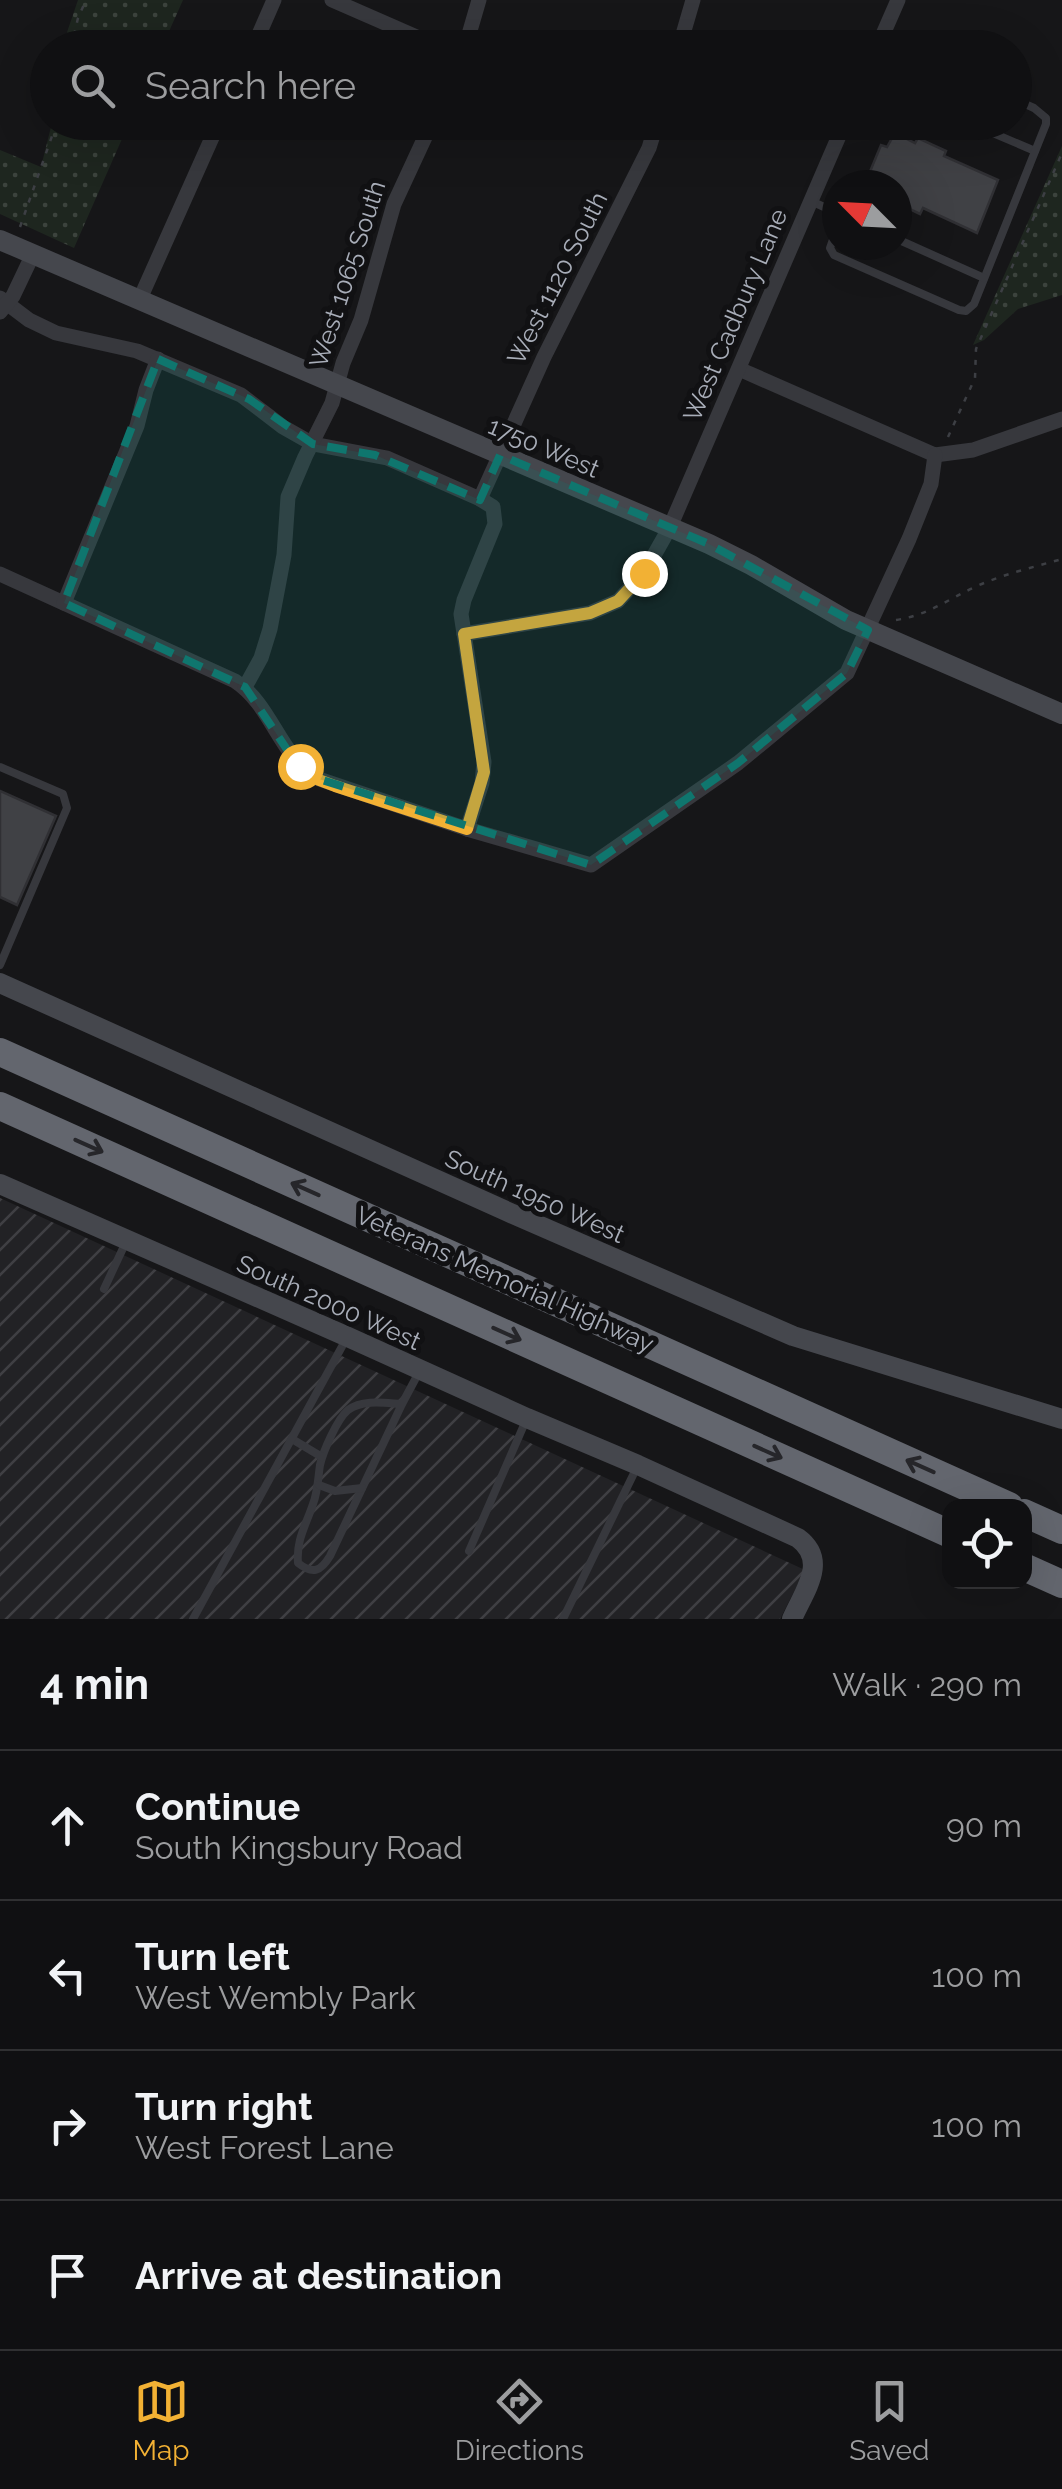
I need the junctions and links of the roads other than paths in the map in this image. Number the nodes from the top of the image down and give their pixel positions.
1 (274, 0) edge
2 (332, 0) edge
3 (479, 0) edge
4 (693, 0) edge
5 (897, 0) edge
6 (261, 30) edge
7 (401, 30) edge
8 (470, 30) edge
9 (684, 30) edge
10 (884, 30) edge
11 (1032, 107) edge
12 (211, 140) edge
13 (424, 140) edge
14 (651, 140) edge
15 (837, 140) edge
16 (1010, 140) edge
17 (1036, 151) junction
18 (810, 201) junction
19 (822, 206) edge
20 (0, 240) edge
21 (912, 246) edge
22 (32, 254) junction
23 (847, 260) edge
24 (984, 278) junction
25 (138, 302) junction
26 (2, 305) edge
27 (158, 359) junction
28 (739, 369) junction
29 (336, 386) junction
30 (1062, 420) edge
31 (313, 444) junction
32 (935, 454) junction
33 (500, 455) junction
34 (480, 499) junction
35 (670, 527) junction
36 (0, 574) edge
37 (64, 603) junction
38 (868, 630) junction
39 (464, 634) junction
40 (245, 687) junction
41 (1062, 714) edge
42 (0, 767) edge
43 (467, 829) junction
44 (0, 928) edge
45 (13, 934) junction
46 (0, 965) edge
47 (0, 983) edge
48 (0, 1052) edge
49 (0, 1106) edge
50 (0, 1184) edge
51 (126, 1240) junction
52 (104, 1290) dead end
53 (348, 1336) junction
54 (421, 1370) junction
55 (402, 1404) junction
56 (527, 1418) junction
57 (1062, 1419) edge
58 (292, 1439) junction
59 (322, 1456) junction
60 (638, 1465) junction
61 (319, 1485) junction
62 (362, 1488) junction
63 (993, 1499) edge
64 (1032, 1517) edge
65 (942, 1530) edge
66 (1062, 1530) edge
67 (469, 1551) dead end
68 (1032, 1571) edge
69 (1062, 1584) edge
70 (193, 1619) edge
71 (563, 1619) edge
72 (792, 1619) edge

1 - 6 street
2 - 7 street
3 - 8 street
4 - 9 street
5 - 10 street
11 - 17 lane
12 - 25 street
13 - 29 street, West 1065 South
14 - 33 street, West 1120 South
15 - 18 street, West Cadbury Lane
16 - 17 lane
17 - 24 lane
18 - 19 lane
18 - 28 street, West Cadbury Lane
20 - 22 street, 1750 West
21 - 24 lane
22 - 25 street, 1750 West
22 - 26 street
23 - 24 lane
25 - 29 street, 1750 West
26 - 27 street
27 - 31 street
27 - 37 street
28 - 32 street
28 - 35 street, West Cadbury Lane
29 - 31 street, West 1065 South
29 - 33 street, 1750 West
30 - 32 street
31 - 34 street
31 - 40 street, West 1065 South
32 - 38 street
33 - 34 street, West 1120 South
33 - 35 street, 1750 West
34 - 39 street
35 - 38 street, 1750 West
35 - 39 street, West Cadbury Lane
36 - 37 street
37 - 40 street
38 - 41 street, 1750 West
38 - 43 street
39 - 43 street
40 - 43 street
42 - 45 lane
44 - 45 lane
45 - 46 lane
47 - 57 street, South 1950 West
63 -> 48 highway, Veterans Memorial Highway
49 -> 65 highway, Veterans Memorial Highway
50 - 51 street, South 2000 West
51 - 52 lane
51 - 53 street, South 2000 West
53 - 54 street, South 2000 West
53 - 58 lane
54 - 55 lane
54 - 56 street, South 2000 West
55 - 59 lane
55 - 62 lane
56 - 60 street, South 2000 West
56 - 67 lane
58 - 59 lane
58 - 70 lane
59 - 61 lane
60 - 71 lane
60 - 72 street, South 2000 West
61 - 62 lane
61 - 62 lane
64 - 66 highway
68 - 69 highway

